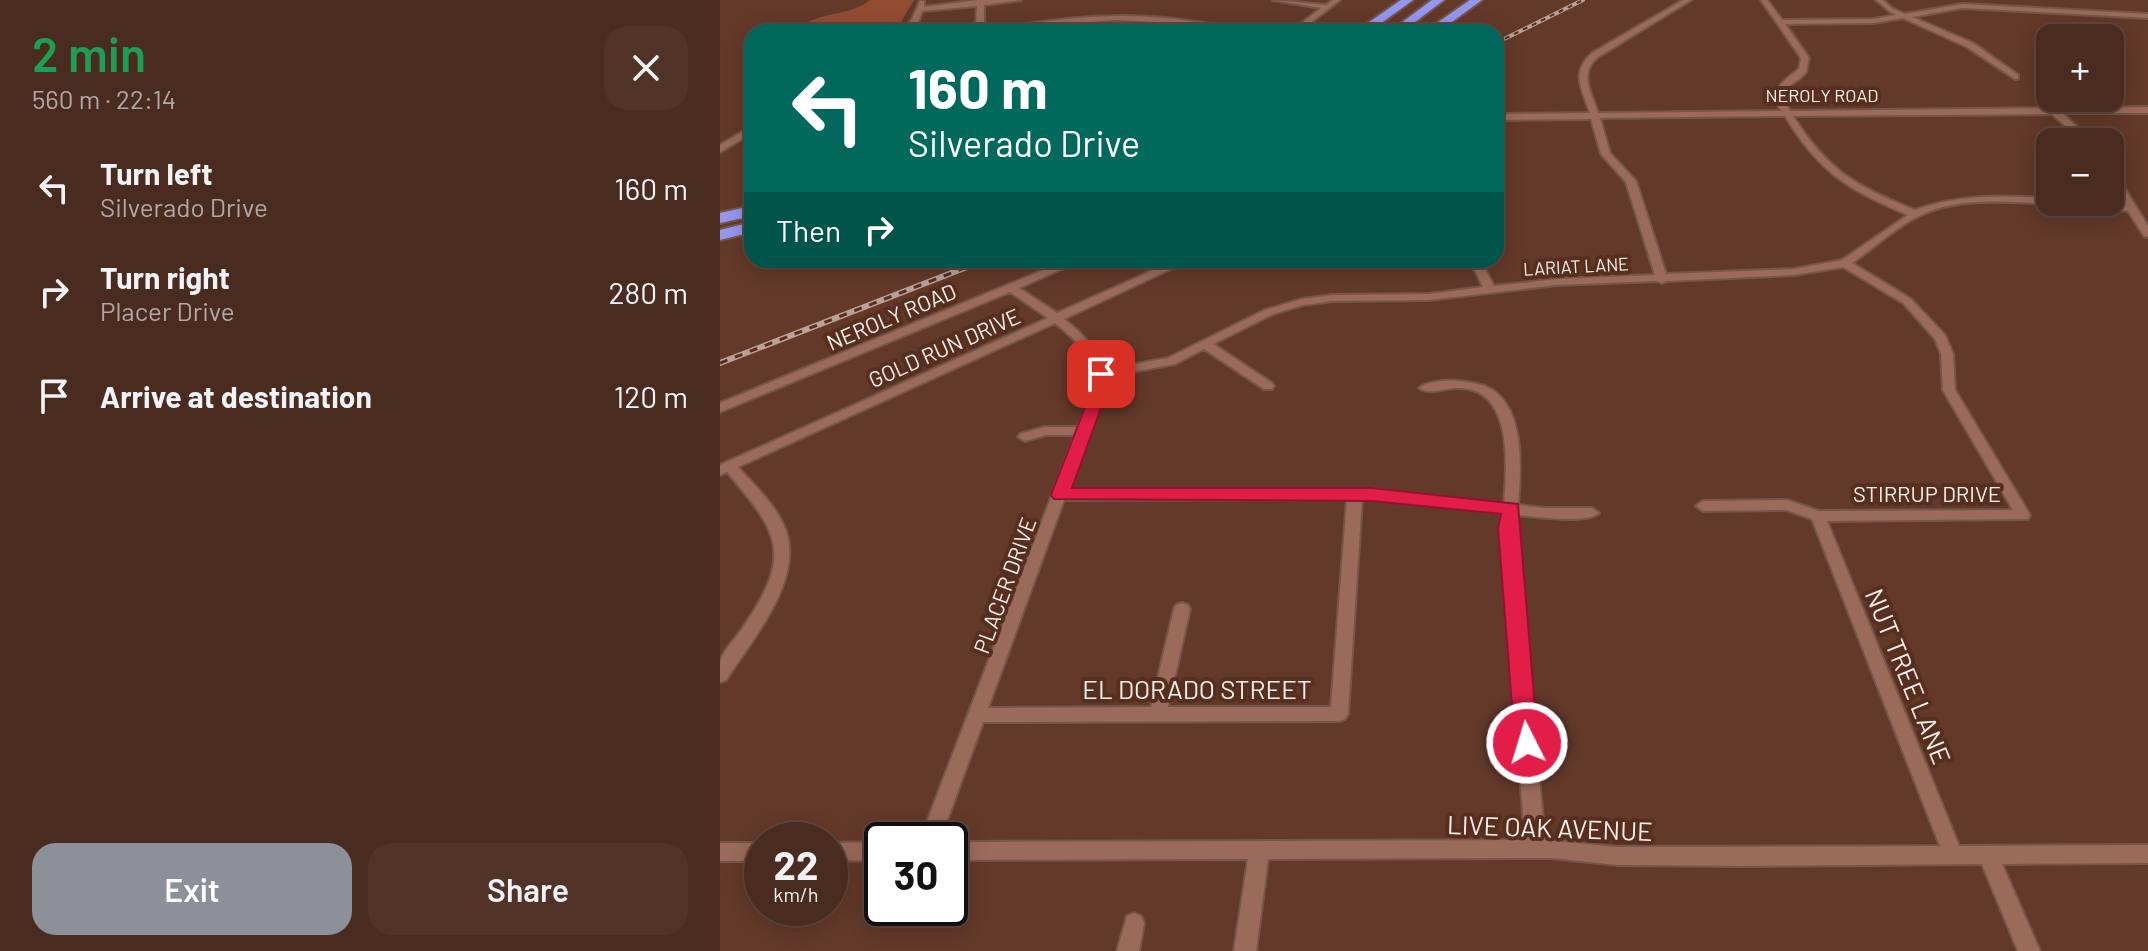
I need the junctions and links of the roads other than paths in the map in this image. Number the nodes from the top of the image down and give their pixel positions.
1 (1018, 0) edge
2 (1276, 0) edge
3 (1337, 0) edge
4 (1408, 0) edge
5 (1439, 0) edge
6 (1462, 0) edge
7 (1477, 0) edge
8 (1688, 0) edge
9 (1764, 0) edge
10 (1879, 0) edge
11 (981, 2) edge
12 (922, 4) edge
13 (1328, 7) junction
14 (1902, 15) junction
15 (2148, 16) edge
16 (1781, 22) junction
17 (910, 24) edge
18 (982, 24) edge
19 (1057, 24) edge
20 (1175, 24) edge
21 (1305, 24) edge
22 (1373, 24) edge
23 (1406, 24) edge
24 (1428, 24) edge
25 (1442, 24) edge
26 (2015, 77) dead end
27 (2124, 110) edge
28 (2148, 110) edge
29 (2036, 111) edge
30 (2055, 112) edge
31 (1786, 113) junction
32 (1595, 114) junction
33 (1504, 117) edge
34 (2073, 128) edge
35 (744, 134) edge
36 (720, 149) edge
37 (2124, 195) edge
38 (2036, 200) edge
39 (2124, 207) edge
40 (2132, 208) junction
41 (744, 213) edge
42 (1915, 214) junction
43 (720, 218) edge
44 (744, 227) edge
45 (720, 233) edge
46 (2148, 234) edge
47 (1845, 263) junction
48 (1057, 268) edge
49 (1167, 268) edge
50 (1479, 268) edge
51 (1662, 280) junction
52 (1011, 287) junction
53 (1490, 290) junction
54 (1053, 320) junction
55 (1206, 345) junction
56 (1101, 374) junction
57 (1268, 386) dead end
58 (1425, 388) dead end
59 (720, 408) edge
60 (1084, 431) junction
61 (1025, 437) dead end
62 (724, 468) edge
63 (1355, 494) junction
64 (1060, 495) junction
65 (1703, 506) dead end
66 (1511, 509) junction
67 (1592, 513) dead end
68 (1818, 516) junction
69 (1182, 609) dead end
70 (720, 675) edge
71 (1158, 714) junction
72 (979, 715) junction
73 (937, 822) edge
74 (1536, 849) junction
75 (1259, 850) junction
76 (968, 851) edge
77 (720, 852) edge
78 (744, 852) edge
79 (2148, 854) edge
80 (1953, 855) junction
81 (1988, 855) junction
82 (1134, 923) dead end
83 (1128, 951) edge
84 (1245, 951) edge
85 (2029, 951) edge

1 - 11 street
2 - 13 street
3 - 13 street
4 - 22 highway
5 - 23 highway
6 - 24 highway
7 - 25 highway
8 - 32 street
9 - 16 street
10 - 14 street
11 - 12 street
11 - 18 street
12 - 17 street
13 - 21 street
14 - 15 street
14 - 16 street
14 - 26 street
16 - 31 street
19 - 20 street
27 - 28 street, NEROLY ROAD
29 - 31 street, NEROLY ROAD
30 - 34 street
31 - 32 street, NEROLY ROAD
31 - 42 street
32 - 33 street, NEROLY ROAD
32 - 51 street
35 - 36 street
37 - 40 street
38 - 42 street, LARIAT LANE
39 - 40 street
40 - 46 street
41 - 43 highway
42 - 47 street, LARIAT LANE
44 - 45 highway
47 - 51 street, LARIAT LANE
47 - 68 street, STIRRUP DRIVE
48 - 52 street, NEROLY ROAD
49 - 54 street, GOLD RUN DRIVE
50 - 53 street
51 - 53 street, LARIAT LANE
52 - 54 street
52 - 59 street, NEROLY ROAD
53 - 55 street, LARIAT LANE
54 - 56 street
54 - 62 street, GOLD RUN DRIVE
55 - 56 street, LARIAT LANE
55 - 57 street
56 - 60 street, PLACER DRIVE
58 - 66 street
60 - 61 street
60 - 64 street, PLACER DRIVE
62 - 70 street
63 - 64 street
63 - 66 street
63 - 71 street, EL DORADO STREET
64 - 72 street, PLACER DRIVE
65 - 68 street, STIRRUP DRIVE
66 - 67 street
66 - 74 street
68 - 80 street, NUT TREE LANE
69 - 71 street
71 - 72 street, EL DORADO STREET
72 - 73 street, PLACER DRIVE
74 - 75 street, LIVE OAK AVENUE
74 - 80 street, LIVE OAK AVENUE
75 - 76 street, LIVE OAK AVENUE
75 - 84 street
77 - 78 street
79 - 81 street, LIVE OAK AVENUE
80 - 81 street, LIVE OAK AVENUE
81 - 85 street
82 - 83 street

